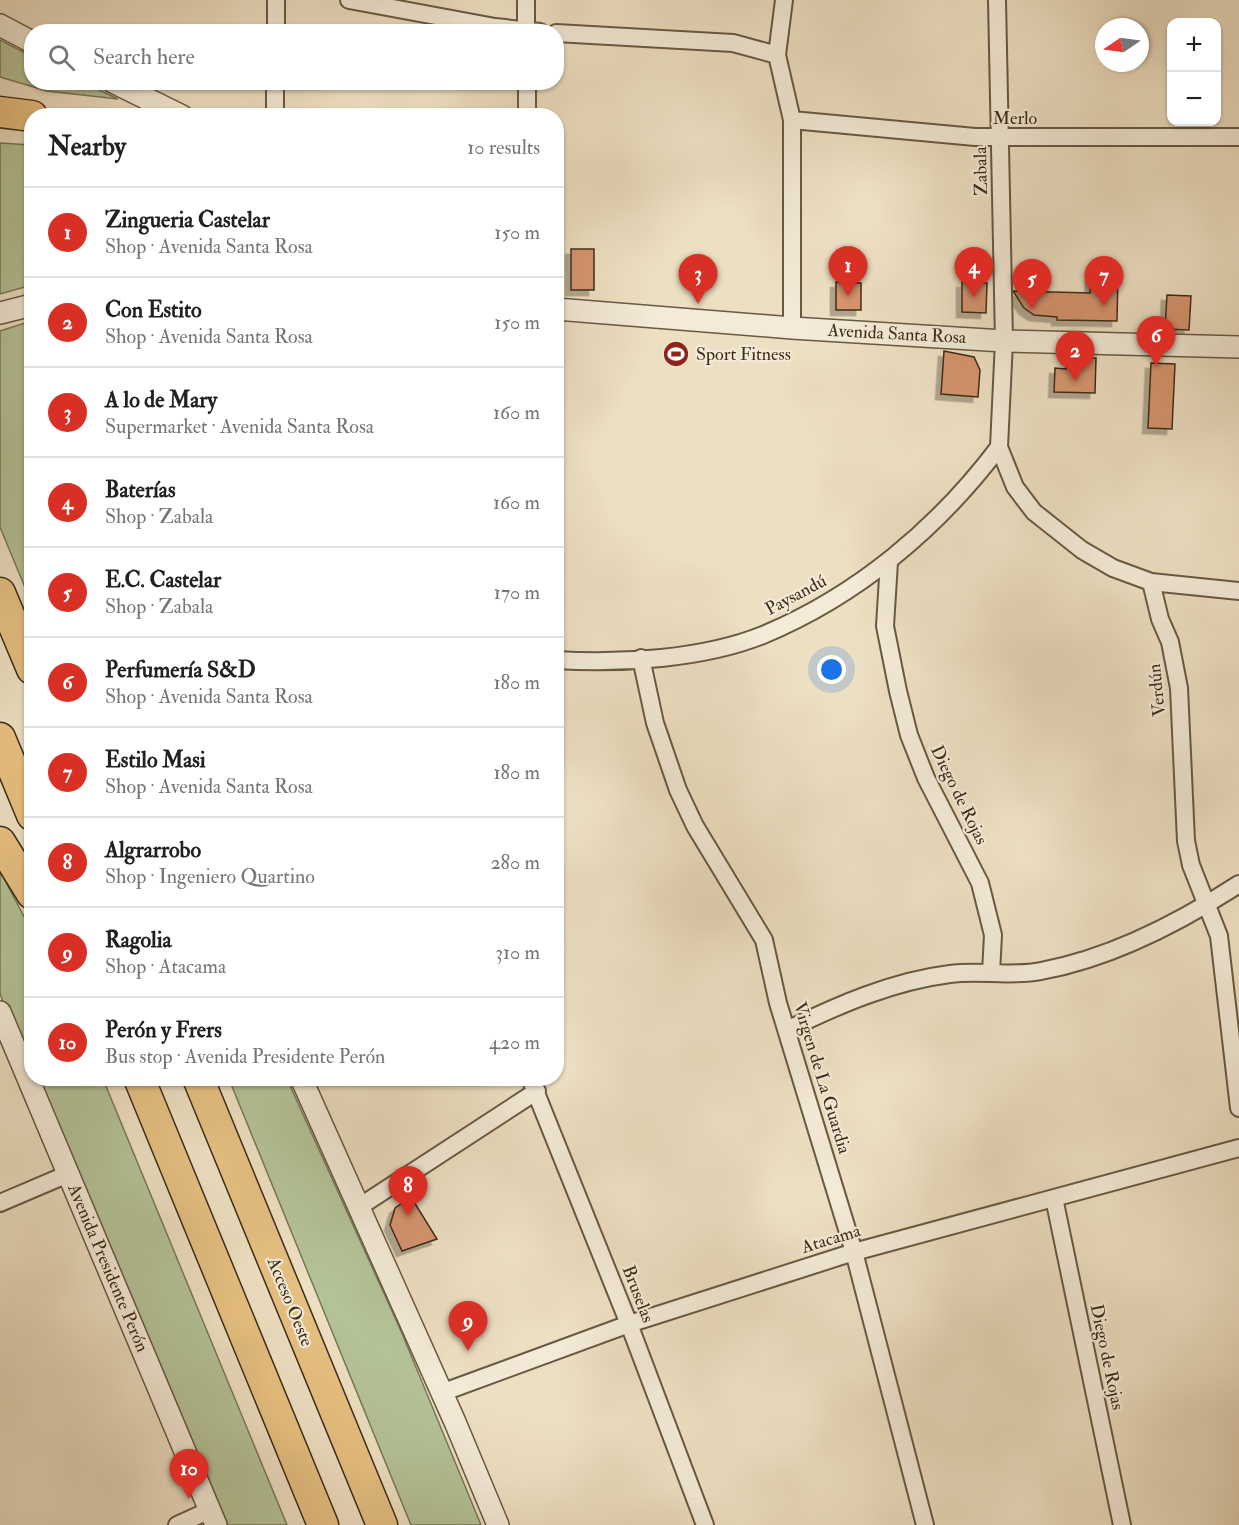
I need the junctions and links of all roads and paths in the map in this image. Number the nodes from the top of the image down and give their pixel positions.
1 (276, 0) edge
2 (349, 0) edge
3 (526, 0) edge
4 (784, 0) edge
5 (997, 0) edge
6 (276, 24) edge
7 (490, 24) edge
8 (530, 24) edge
9 (0, 26) edge
10 (564, 33) edge
11 (24, 38) edge
12 (777, 55) junction
13 (128, 90) edge
14 (276, 90) edge
15 (527, 90) edge
16 (166, 108) edge
17 (275, 108) edge
18 (527, 108) edge
19 (0, 112) edge
20 (24, 115) edge
21 (792, 120) junction
22 (1239, 137) edge
23 (1000, 138) junction
24 (24, 307) edge
25 (564, 310) edge
26 (0, 314) edge
27 (792, 328) junction
28 (1004, 341) junction
29 (1239, 347) edge
30 (999, 447) junction
31 (889, 562) junction
32 (1151, 582) junction
33 (1239, 591) edge
34 (0, 593) edge
35 (24, 650) edge
36 (640, 658) junction
37 (564, 660) edge
38 (0, 738) edge
39 (24, 796) edge
40 (0, 842) edge
41 (24, 881) edge
42 (1239, 884) edge
43 (1208, 904) junction
44 (991, 973) junction
45 (0, 1012) edge
46 (787, 1030) junction
47 (24, 1068) edge
48 (32, 1086) edge
49 (129, 1086) edge
50 (142, 1086) edge
51 (201, 1086) edge
52 (305, 1086) edge
53 (533, 1086) edge
54 (534, 1086) edge
55 (1239, 1108) edge
56 (1239, 1148) edge
57 (69, 1174) junction
58 (1054, 1198) junction
59 (0, 1203) edge
60 (360, 1207) junction
61 (195, 1215) junction
62 (854, 1252) junction
63 (629, 1324) junction
64 (441, 1393) junction
65 (213, 1517) edge
66 (177, 1525) edge
67 (323, 1525) edge
68 (382, 1525) edge
69 (498, 1525) edge
70 (705, 1525) edge
71 (926, 1525) edge
72 (1122, 1525) edge

1 - 6 street
2 - 7 street
3 - 8 street
4 - 12 street
5 - 23 street, Zabala
9 - 11 street
10 - 12 street
12 - 21 street
13 - 16 street
14 - 17 street
15 - 18 street
19 - 20 highway
21 - 23 street, Merlo
21 - 27 street
22 - 23 street, Merlo
23 - 28 street, Zabala
24 - 26 street
25 - 27 street, Avenida Santa Rosa
27 - 28 street, Avenida Santa Rosa
28 - 29 street, Avenida Santa Rosa
28 - 30 street
30 - 31 street, Paysandú
30 - 32 street
31 - 36 street, Paysandú
31 - 44 street, Diego de Rojas
32 - 33 street
32 - 43 street, Verdún
34 - 35 highway
36 - 37 street, Paysandú
36 - 46 street, Virgen de La Guardia
38 - 39 highway
40 - 41 highway
42 - 43 street
43 - 44 street
43 - 55 street, Verdún
44 - 46 street
45 - 47 street, Avenida Presidente Perón
46 - 62 street, Virgen de La Guardia
48 - 57 street, Avenida Presidente Perón
49 - 61 highway
50 - 61 highway
51 - 68 highway, Acceso Oeste
52 - 60 street
53 - 60 street
54 - 63 street, Bruselas
56 - 58 street, Atacama
57 - 59 street
57 - 65 street, Avenida Presidente Perón
58 - 62 street, Atacama
58 - 72 street, Diego de Rojas
60 - 64 street
61 - 67 highway
62 - 63 street, Atacama
62 - 71 street, Virgen de La Guardia
63 - 64 street, Atacama
63 - 70 street, Bruselas
64 - 69 street
65 - 66 street

